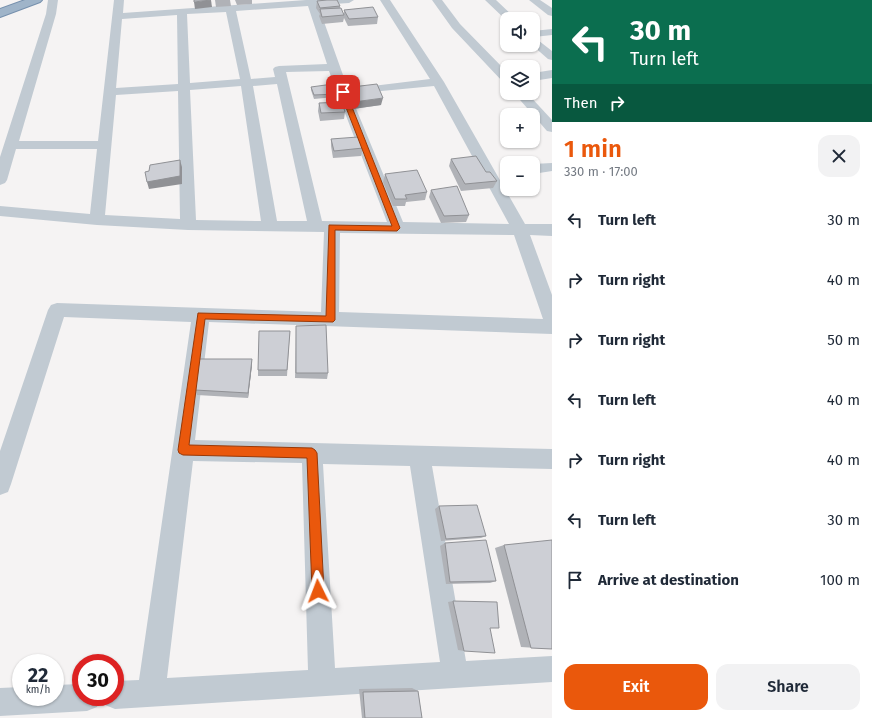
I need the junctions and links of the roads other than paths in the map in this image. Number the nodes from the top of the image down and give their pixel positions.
1 (14, 0) edge
2 (36, 0) edge
3 (53, 0) edge
4 (119, 0) edge
5 (349, 0) edge
6 (385, 0) edge
7 (437, 0) edge
8 (490, 0) edge
9 (534, 0) edge
10 (305, 2) edge
11 (0, 5) edge
12 (187, 7) edge
13 (230, 8) junction
14 (503, 12) edge
15 (0, 13) edge
16 (552, 13) edge
17 (118, 16) junction
18 (552, 32) edge
19 (540, 33) edge
20 (540, 46) edge
21 (552, 57) edge
22 (334, 67) junction
23 (500, 72) edge
24 (552, 74) edge
25 (540, 76) edge
26 (281, 80) junction
27 (246, 82) junction
28 (438, 82) junction
29 (184, 86) junction
30 (110, 92) junction
31 (343, 92) junction
32 (526, 100) edge
33 (552, 128) edge
34 (11, 145) junction
35 (104, 145) junction
36 (552, 167) edge
37 (540, 168) edge
38 (500, 174) edge
39 (490, 175) junction
40 (0, 180) edge
41 (0, 211) edge
42 (96, 220) junction
43 (188, 225) junction
44 (270, 226) junction
45 (324, 227) junction
46 (397, 228) junction
47 (552, 230) edge
48 (521, 231) junction
49 (201, 315) junction
50 (330, 320) junction
51 (552, 320) edge
52 (552, 327) edge
53 (183, 450) junction
54 (312, 453) junction
55 (419, 456) junction
56 (552, 459) edge
57 (0, 484) edge
58 (552, 669) edge
59 (455, 674) junction
60 (322, 683) junction
61 (151, 693) junction
62 (124, 694) edge
63 (72, 698) edge
64 (0, 702) edge

1 - 11 highway
2 - 15 highway
3 - 34 street
4 - 17 street
5 - 10 street
6 - 28 street
7 - 23 street
8 - 14 street
9 - 16 street
10 - 13 street
10 - 22 street
12 - 13 street
12 - 17 street
12 - 29 street
13 - 27 street
17 - 30 street
18 - 19 street
20 - 21 street
22 - 26 street
22 - 31 street
24 - 25 street
26 - 27 street
26 - 45 street
27 - 29 street
27 - 44 street
28 - 31 street
28 - 39 street
29 - 30 street
29 - 43 street
30 - 35 street
31 - 46 street
32 - 33 street
34 - 35 street
34 - 40 street
35 - 42 street
36 - 37 street
38 - 39 street
39 - 48 street
41 - 42 street
42 - 43 street
43 - 44 street
44 - 45 street
45 - 46 street
45 - 50 street
46 - 48 street
47 - 48 street
48 - 51 street
49 - 50 street
49 - 53 street
49 - 57 street
50 - 52 street
53 - 54 street
53 - 61 street
54 - 55 street
54 - 60 street
55 - 56 street
55 - 59 street
58 - 59 street
59 - 60 street
60 - 61 street
61 - 62 street
63 - 64 street

